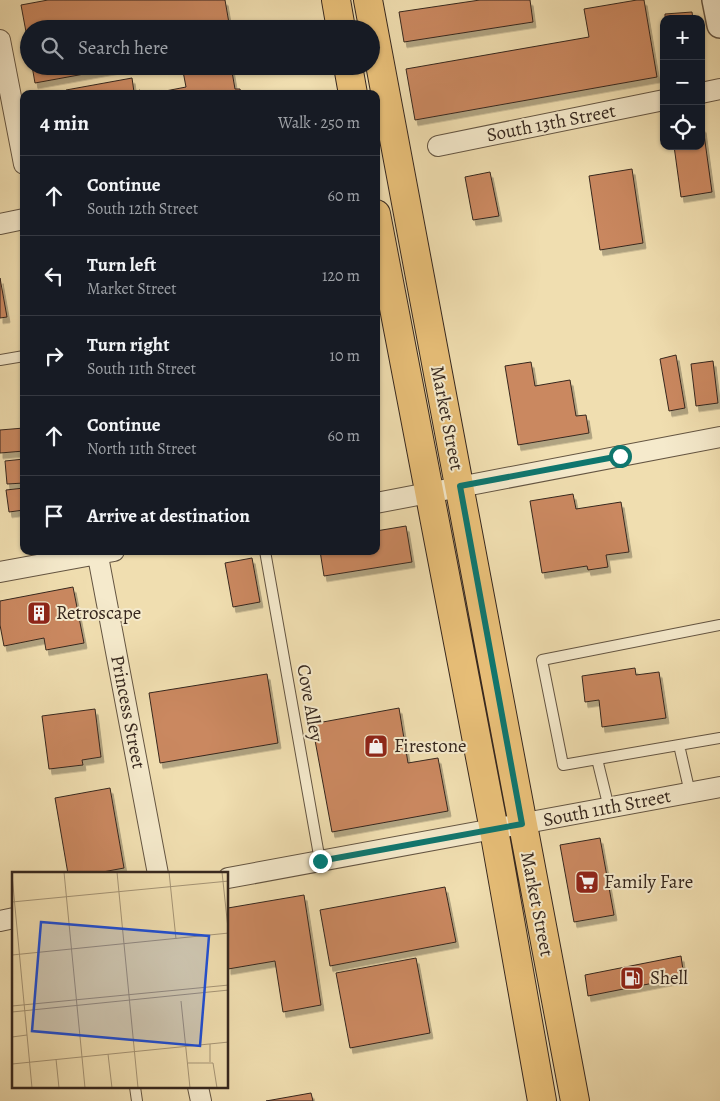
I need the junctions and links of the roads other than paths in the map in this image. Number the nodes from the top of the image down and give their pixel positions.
1 (336, 0) edge
2 (368, 0) edge
3 (715, 0) edge
4 (339, 20) edge
5 (372, 20) edge
6 (720, 25) edge
7 (0, 40) edge
8 (380, 63) edge
9 (350, 75) edge
10 (720, 89) edge
11 (352, 90) edge
12 (705, 92) edge
13 (660, 101) edge
14 (20, 143) edge
15 (438, 146) dead end
16 (20, 220) edge
17 (0, 224) edge
18 (380, 235) edge
19 (20, 357) edge
20 (0, 360) edge
21 (720, 437) edge
22 (460, 486) junction
23 (429, 493) junction
24 (380, 501) edge
25 (88, 555) edge
26 (104, 555) edge
27 (266, 555) edge
28 (0, 572) edge
29 (720, 625) edge
30 (720, 738) edge
31 (679, 745) junction
32 (597, 759) junction
33 (720, 787) edge
34 (690, 793) junction
35 (609, 808) junction
36 (522, 824) junction
37 (494, 830) junction
38 (320, 861) junction
39 (158, 872) edge
40 (229, 878) edge
41 (135, 1088) edge
42 (198, 1088) edge
43 (137, 1101) edge
44 (200, 1101) edge
45 (542, 1101) edge
46 (575, 1101) edge

1 - 4 main road
2 - 5 main road, Market Street
3 - 6 street
7 - 14 street
8 - 22 main road, Market Street
9 - 11 main road
10 - 12 street
13 - 15 street, South 13th Street
16 - 17 street
18 - 23 main road, Market Street
19 - 20 lane
21 - 22 street
22 - 23 street
22 - 36 main road, Market Street
23 - 24 street
23 - 37 main road, Market Street
25 - 28 street
26 - 39 street, Princess Street
27 - 38 lane, Cove Alley
29 - 32 lane
30 - 31 lane
31 - 32 lane
31 - 34 lane
32 - 35 lane
33 - 34 street, South 11th Street
34 - 35 street, South 11th Street
35 - 36 street, South 11th Street
36 - 37 street, South 11th Street
36 - 46 main road, Market Street
37 - 38 street, South 11th Street
37 - 45 main road, Market Street
38 - 40 street, South 11th Street
41 - 43 lane
42 - 44 street

